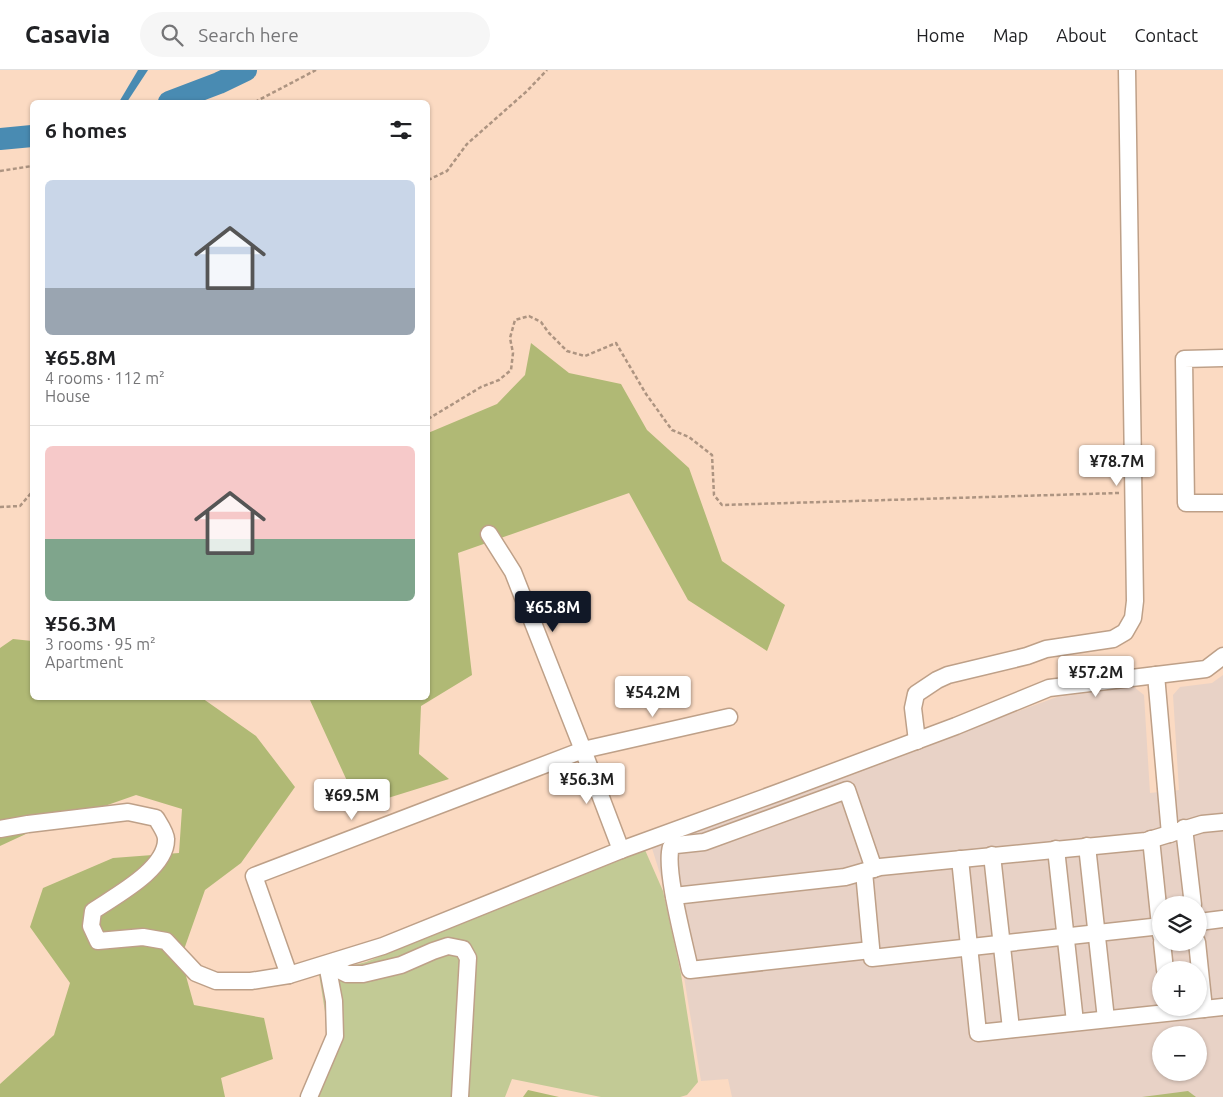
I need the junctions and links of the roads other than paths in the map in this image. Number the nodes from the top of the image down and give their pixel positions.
1 (1127, 70) edge
2 (1223, 358) edge
3 (1223, 502) edge
4 (489, 534) dead end
5 (1223, 656) edge
6 (1156, 675) junction
7 (729, 717) dead end
8 (917, 741) junction
9 (583, 750) junction
10 (1223, 822) edge
11 (0, 829) edge
12 (1179, 830) junction
13 (1151, 839) junction
14 (1087, 846) junction
15 (1056, 849) junction
16 (620, 850) junction
17 (992, 856) junction
18 (960, 859) junction
19 (869, 870) junction
20 (674, 896) junction
21 (1157, 896) edge
22 (1191, 896) edge
23 (1223, 919) edge
24 (1207, 921) edge
25 (1152, 930) edge
26 (1097, 933) junction
27 (1065, 936) junction
28 (1002, 943) junction
29 (969, 947) junction
30 (871, 950) junction
31 (327, 964) junction
32 (289, 975) junction
33 (1223, 1007) edge
34 (1207, 1009) edge
35 (1152, 1013) edge
36 (1106, 1019) junction
37 (1075, 1022) junction
38 (1011, 1029) junction
39 (308, 1097) edge
40 (460, 1097) edge

1 - 8 street
2 - 3 street
4 - 9 street
5 - 6 street
6 - 8 street
6 - 12 street
7 - 9 street
8 - 16 street
9 - 16 street
9 - 32 street
10 - 12 street
11 - 32 street
12 - 13 street
12 - 22 street
13 - 14 street
13 - 21 street
14 - 15 street
14 - 26 street
15 - 17 street
15 - 27 street
16 - 31 street
17 - 18 street
17 - 28 street
18 - 19 street
18 - 29 street
19 - 20 street
19 - 20 street
19 - 30 street
20 - 30 street
23 - 24 street
25 - 26 street
26 - 27 street
26 - 36 street
27 - 28 street
27 - 37 street
28 - 29 street
28 - 38 street
29 - 30 street
29 - 38 street
31 - 32 street
31 - 39 street
31 - 40 street
33 - 34 street
35 - 36 street
36 - 37 street
37 - 38 street

